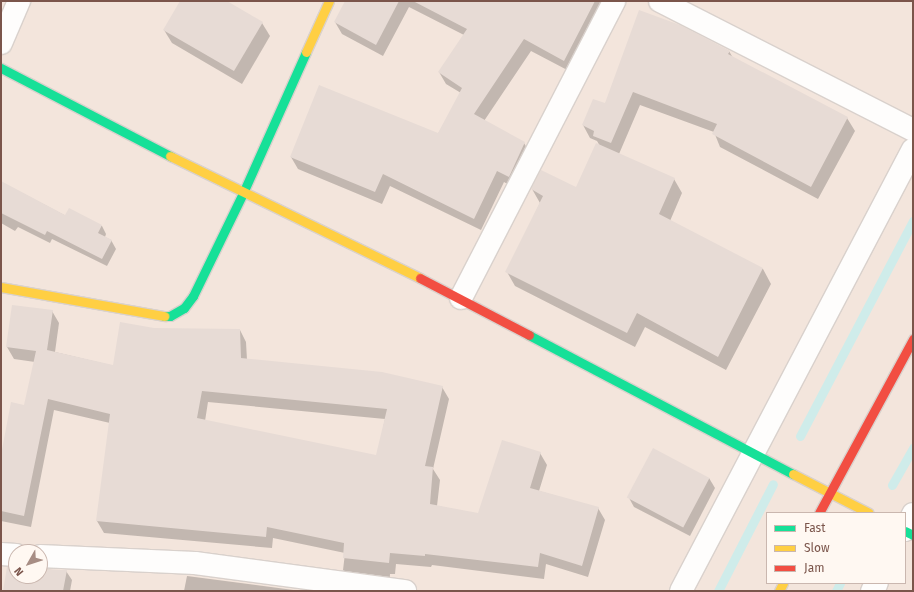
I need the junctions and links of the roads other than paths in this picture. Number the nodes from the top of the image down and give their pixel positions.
1 (19, 1) edge
2 (329, 1) edge
3 (614, 1) edge
4 (660, 1) edge
5 (1, 43) edge
6 (1, 68) edge
7 (913, 130) edge
8 (913, 150) edge
9 (243, 193) junction
10 (1, 287) edge
11 (461, 298) junction
12 (913, 339) edge
13 (752, 454) junction
14 (829, 493) junction
15 (820, 512) edge
16 (867, 512) edge
17 (913, 514) edge
18 (906, 529) edge
19 (48, 556) edge
20 (406, 591) edge
21 (681, 591) edge

1 - 5 street
2 - 9 main road
3 - 11 street
4 - 7 street
6 - 9 main road
8 - 13 street
9 - 10 main road
9 - 11 main road
11 - 13 main road
12 - 14 main road
13 - 14 main road
13 - 21 street
14 - 15 main road
14 - 16 main road
17 - 18 street
19 - 20 street

